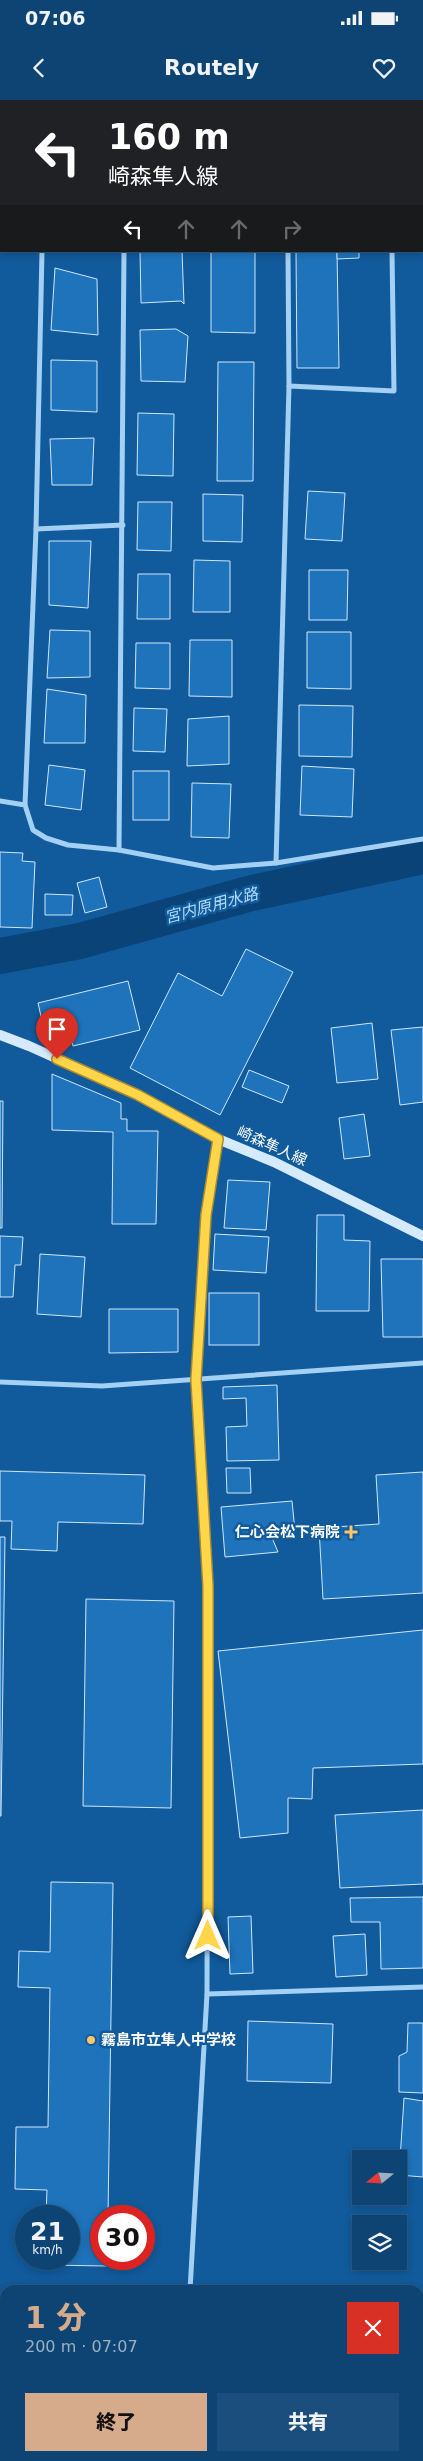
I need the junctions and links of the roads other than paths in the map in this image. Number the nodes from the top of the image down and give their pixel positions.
1 (42, 252) edge
2 (124, 252) edge
3 (288, 252) edge
4 (392, 252) edge
5 (289, 386) junction
6 (123, 525) junction
7 (36, 529) junction
8 (0, 801) edge
9 (25, 805) junction
10 (423, 839) edge
11 (119, 850) junction
12 (276, 863) junction
13 (0, 1036) edge
14 (218, 1139) junction
15 (423, 1236) edge
16 (423, 1363) edge
17 (196, 1380) junction
18 (0, 1382) edge
19 (423, 1987) edge
20 (208, 1994) junction
21 (190, 2285) edge

1 - 7 street
2 - 6 street
3 - 5 street
4 - 5 street
5 - 12 street
6 - 7 street
6 - 11 street
7 - 9 street
8 - 9 street
9 - 11 street
10 - 12 street
11 - 12 street
13 - 14 main road, 崎森隼人線
14 - 15 main road, 崎森隼人線
14 - 17 street
16 - 17 street
17 - 18 street
17 - 20 street
19 - 20 street
20 - 21 street

